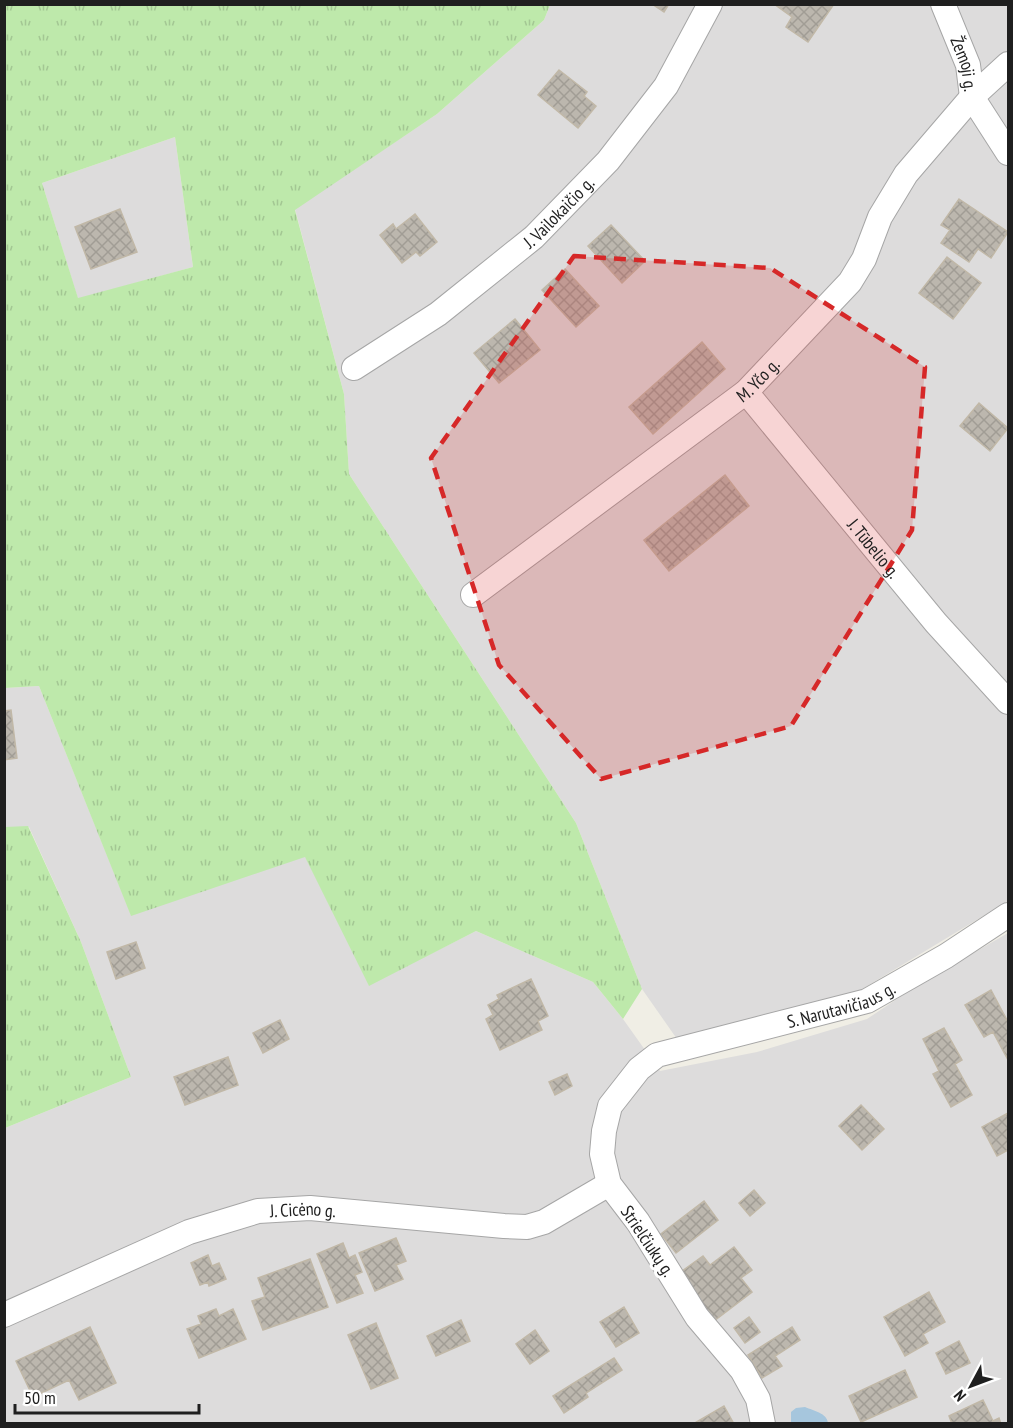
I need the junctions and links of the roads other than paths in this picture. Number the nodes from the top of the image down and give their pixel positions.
1 (710, 4) edge
2 (943, 4) edge
3 (1008, 64) edge
4 (972, 97) junction
5 (1008, 153) edge
6 (354, 368) dead end
7 (746, 392) junction
8 (473, 595) dead end
9 (1008, 702) edge
10 (1008, 915) edge
11 (657, 1054) joint
12 (609, 1184) junction
13 (4, 1315) edge
14 (764, 1424) edge

1 - 6 street, J. Vailokaičio g.
2 - 4 street, Žemoji g.
3 - 4 street, M. Yčo g.
4 - 5 street, Žemoji g.
4 - 7 street, M. Yčo g.
7 - 8 street, M. Yčo g.
7 - 9 street, J. Tūbelio g.
10 - 11 street, S. Narutavičiaus g.
11 - 12 street, Strielčiukų g.
12 - 13 street, J. Cicėno g.
12 - 14 street, Strielčiukų g.

